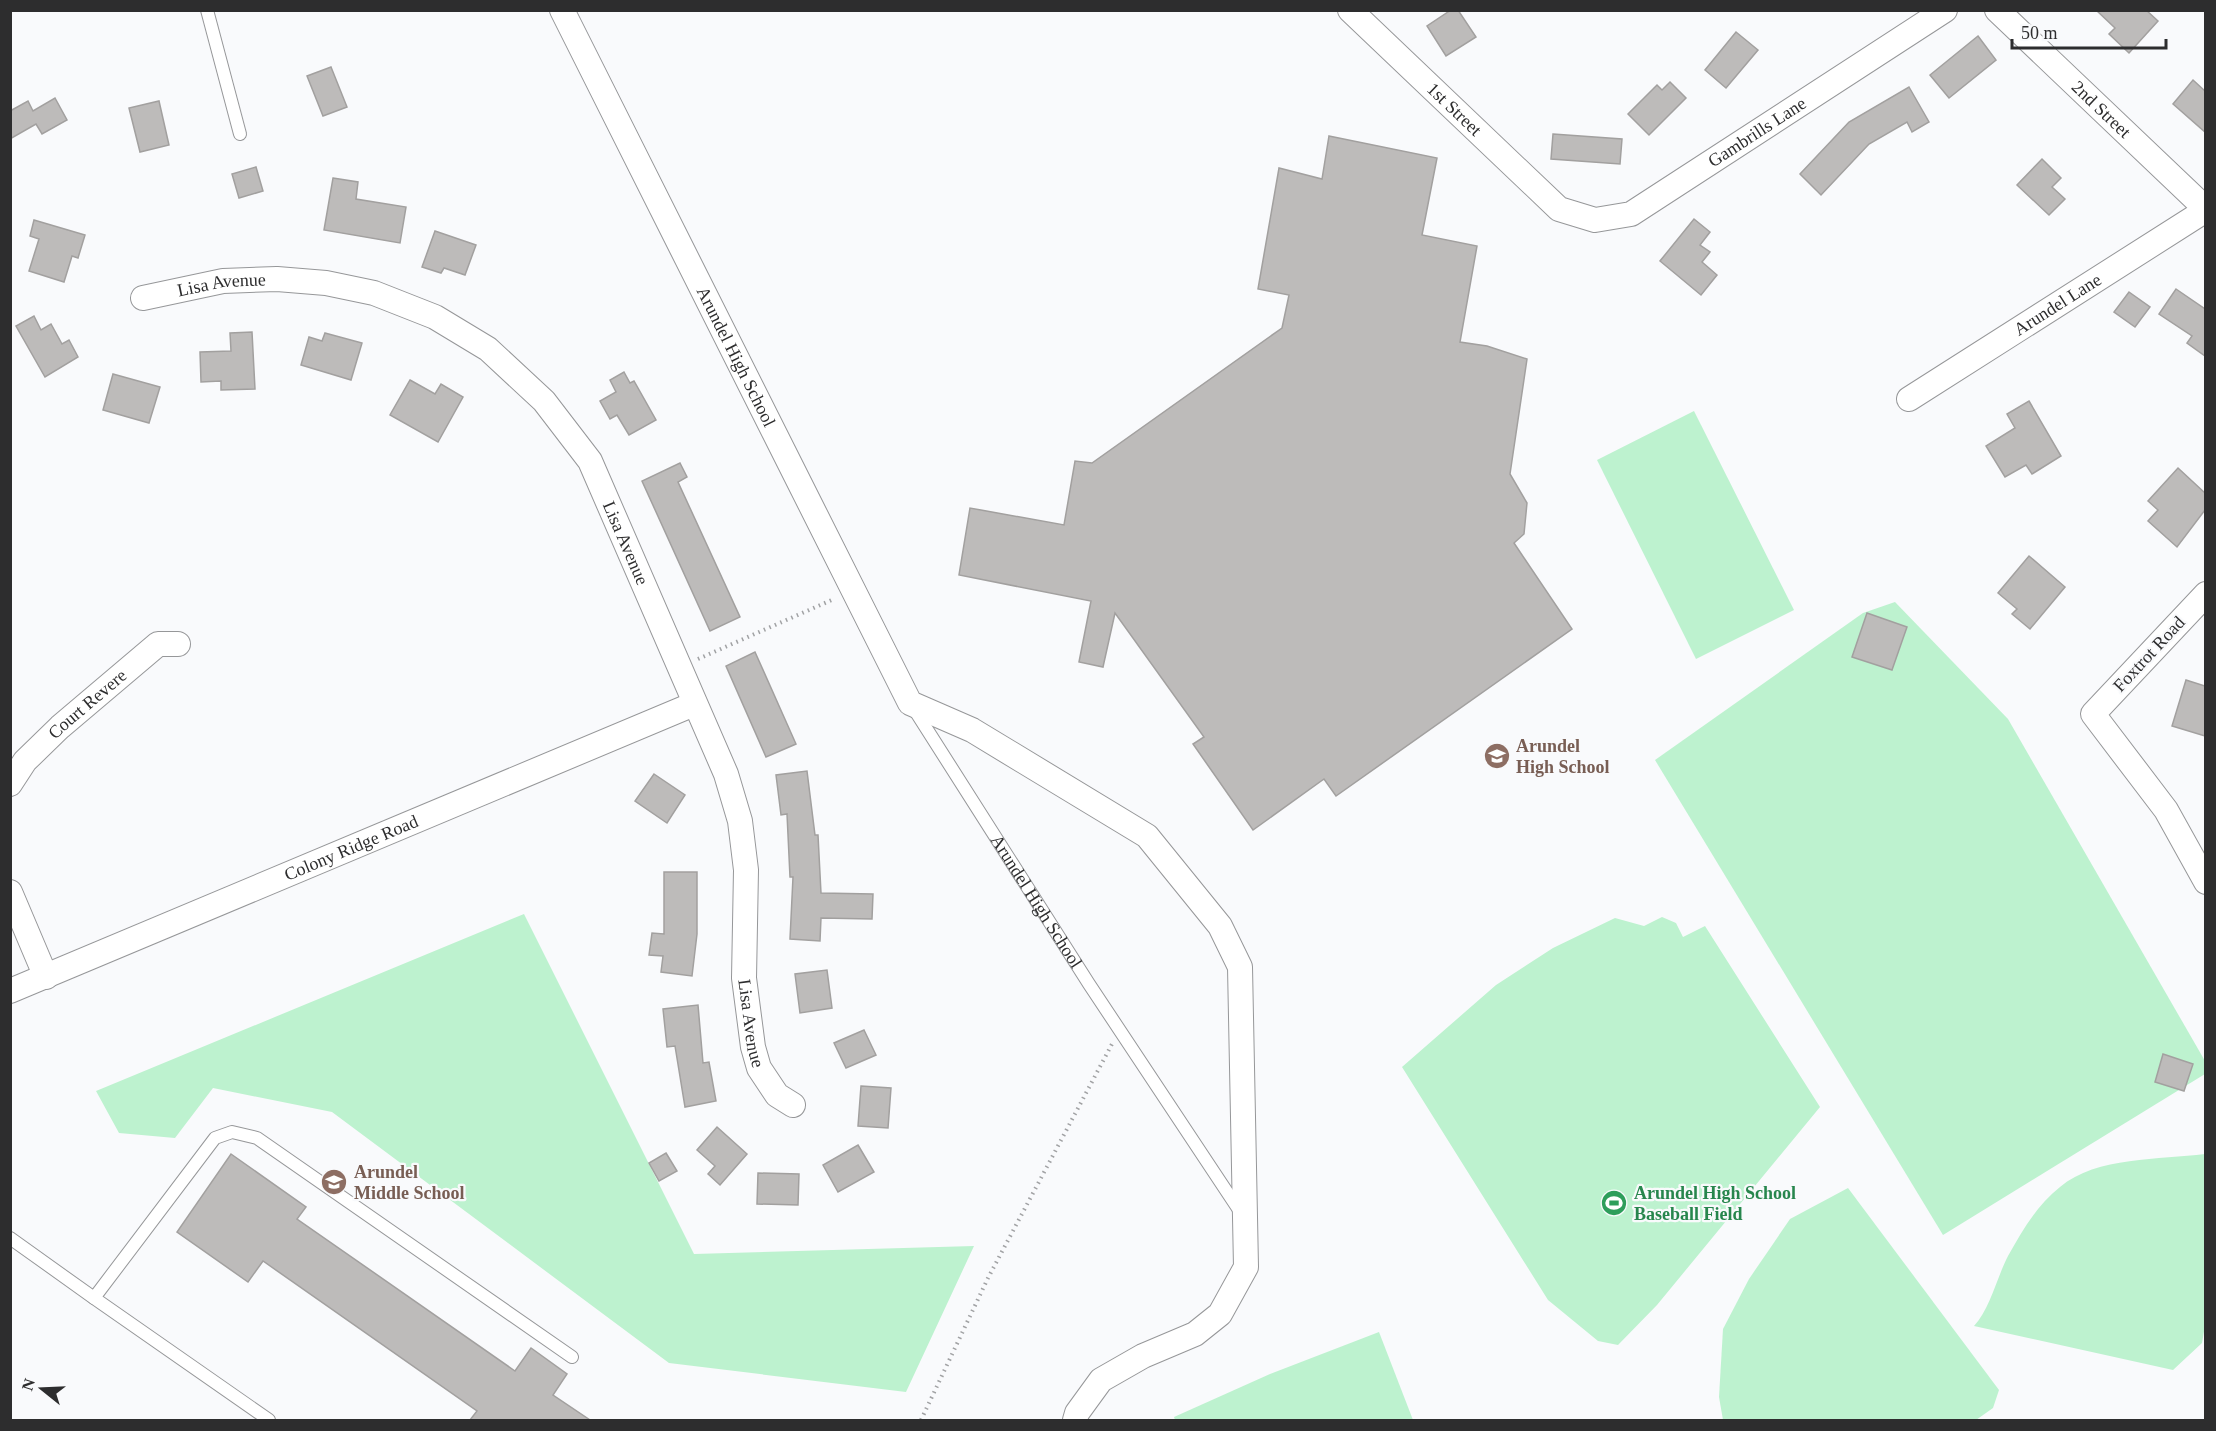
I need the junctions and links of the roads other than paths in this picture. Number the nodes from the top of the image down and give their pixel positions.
1 (207, 10) edge
2 (562, 10) edge
3 (1945, 10) edge
4 (1997, 10) edge
5 (1356, 12) edge
6 (240, 134) dead end
7 (1559, 209) joint
8 (2205, 210) edge
9 (143, 298) dead end
10 (1909, 399) dead end
11 (2205, 594) edge
12 (178, 644) dead end
13 (910, 703) junction
14 (694, 704) junction
15 (10, 784) edge
16 (2205, 882) edge
17 (10, 892) edge
18 (46, 976) junction
19 (10, 991) edge
20 (794, 1105) dead end
21 (1245, 1218) junction
22 (10, 1238) edge
23 (94, 1298) junction
24 (572, 1357) dead end
25 (268, 1420) edge
26 (1075, 1420) edge

1 - 6 lane
2 - 13 street, Arundel High School
3 - 7 street, Gambrills Lane
4 - 8 street, 2nd Street
5 - 7 street, 1st Street
8 - 10 street, Arundel Lane
9 - 14 street, Lisa Avenue
11 - 16 street, Foxtrot Road
12 - 15 street, Court Revere
13 - 21 lane, Arundel High School
13 - 21 street
14 - 18 street, Colony Ridge Road
14 - 20 street, Lisa Avenue
17 - 18 street
18 - 19 street, Colony Ridge Road
21 - 26 street
22 - 23 lane
23 - 24 lane
23 - 25 lane

